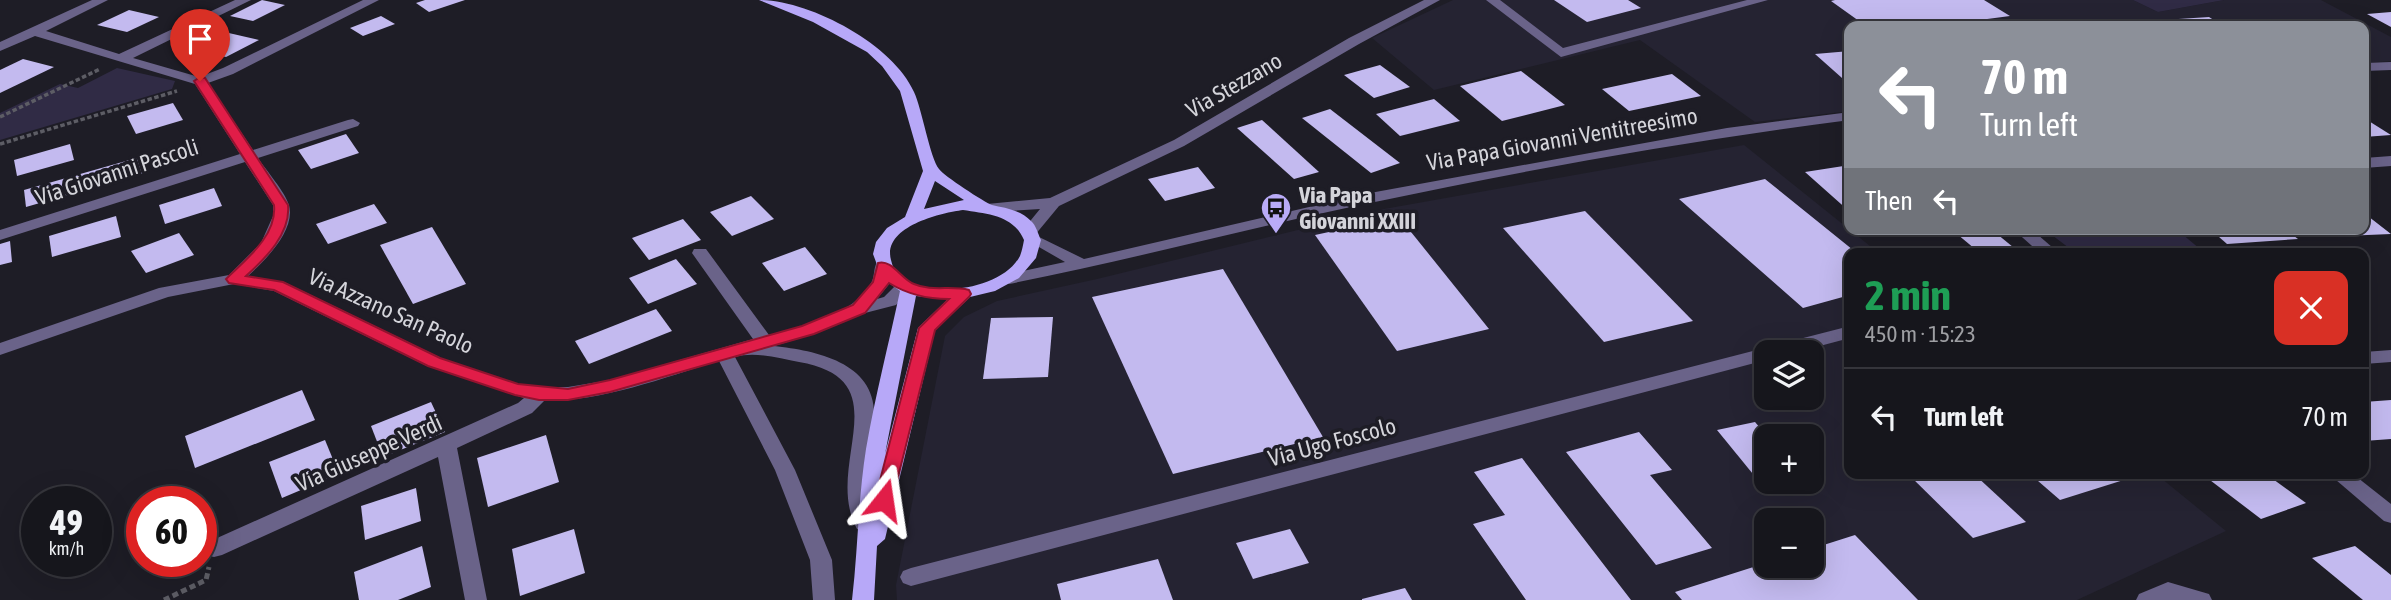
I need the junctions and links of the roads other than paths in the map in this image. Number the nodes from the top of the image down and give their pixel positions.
1 (102, 0) edge
2 (246, 0) edge
3 (373, 0) edge
4 (765, 0) edge
5 (1434, 0) edge
6 (1492, 0) edge
7 (1762, 0) edge
8 (34, 31) junction
9 (0, 47) edge
10 (120, 59) junction
11 (2391, 66) edge
12 (2369, 67) edge
13 (200, 81) junction
14 (1844, 117) edge
15 (352, 123) dead end
16 (248, 156) junction
17 (2391, 161) edge
18 (2369, 163) edge
19 (931, 172) junction
20 (1053, 203) junction
21 (987, 206) junction
22 (913, 217) junction
23 (0, 234) edge
24 (1032, 235) junction
25 (2028, 235) edge
26 (2045, 248) edge
27 (700, 253) dead end
28 (1079, 263) junction
29 (884, 266) junction
30 (234, 279) junction
31 (1009, 279) junction
32 (907, 287) junction
33 (964, 294) junction
34 (859, 309) junction
35 (1844, 334) edge
36 (1819, 340) edge
37 (765, 343) junction
38 (745, 348) junction
39 (0, 349) edge
40 (725, 355) junction
41 (2391, 355) edge
42 (1754, 357) edge
43 (2369, 357) edge
44 (539, 394) junction
45 (446, 445) junction
46 (2347, 479) edge
47 (2382, 501) edge
48 (2391, 515) edge
49 (866, 533) junction
50 (217, 548) edge
51 (867, 566) junction
52 (911, 578) dead end
53 (476, 600) edge
54 (824, 600) edge
55 (863, 600) edge
56 (2147, 600) edge
57 (2201, 600) edge

1 - 8 street
2 - 10 street
3 - 13 street
4 - 19 main road
5 - 20 street, Via Stezzano
6 - 7 street
8 - 9 street
8 - 10 street
10 - 13 street
11 - 12 street
13 - 16 street
14 - 28 street, Via Papa Giovanni Ventitreesimo
15 - 16 street, Via Giovanni Pascoli
16 - 23 street, Via Giovanni Pascoli
16 - 30 street
17 - 18 street
19 - 21 main road
19 - 22 main road
20 - 21 street, Via Stezzano
20 - 24 street, Via Stezzano
21 - 22 main road
21 - 24 main road
22 - 29 main road
24 - 28 street
24 - 31 main road
25 - 26 street
27 - 37 street
28 - 31 street, Via Papa Giovanni Ventitreesimo
29 - 32 main road
29 - 34 street, Via Azzano San Paolo
30 - 39 street, Via Azzano San Paolo
30 - 44 street, Via Azzano San Paolo
31 - 33 main road
32 - 33 main road
32 - 34 street, Via Azzano San Paolo
32 - 49 main road
33 - 51 main road
34 - 37 street, Via Azzano San Paolo
35 - 36 street
37 - 38 street, Via Azzano San Paolo
38 - 40 street, Via Azzano San Paolo
38 - 49 street
40 - 44 street, Via Azzano San Paolo
40 - 54 street
41 - 43 street
42 - 52 street, Via Ugo Foscolo
44 - 45 street, Via Giuseppe Verdi
45 - 50 street, Via Giuseppe Verdi
45 - 53 street
46 - 47 street
47 - 48 street
49 - 51 main road
51 - 55 main road
56 - 57 street

